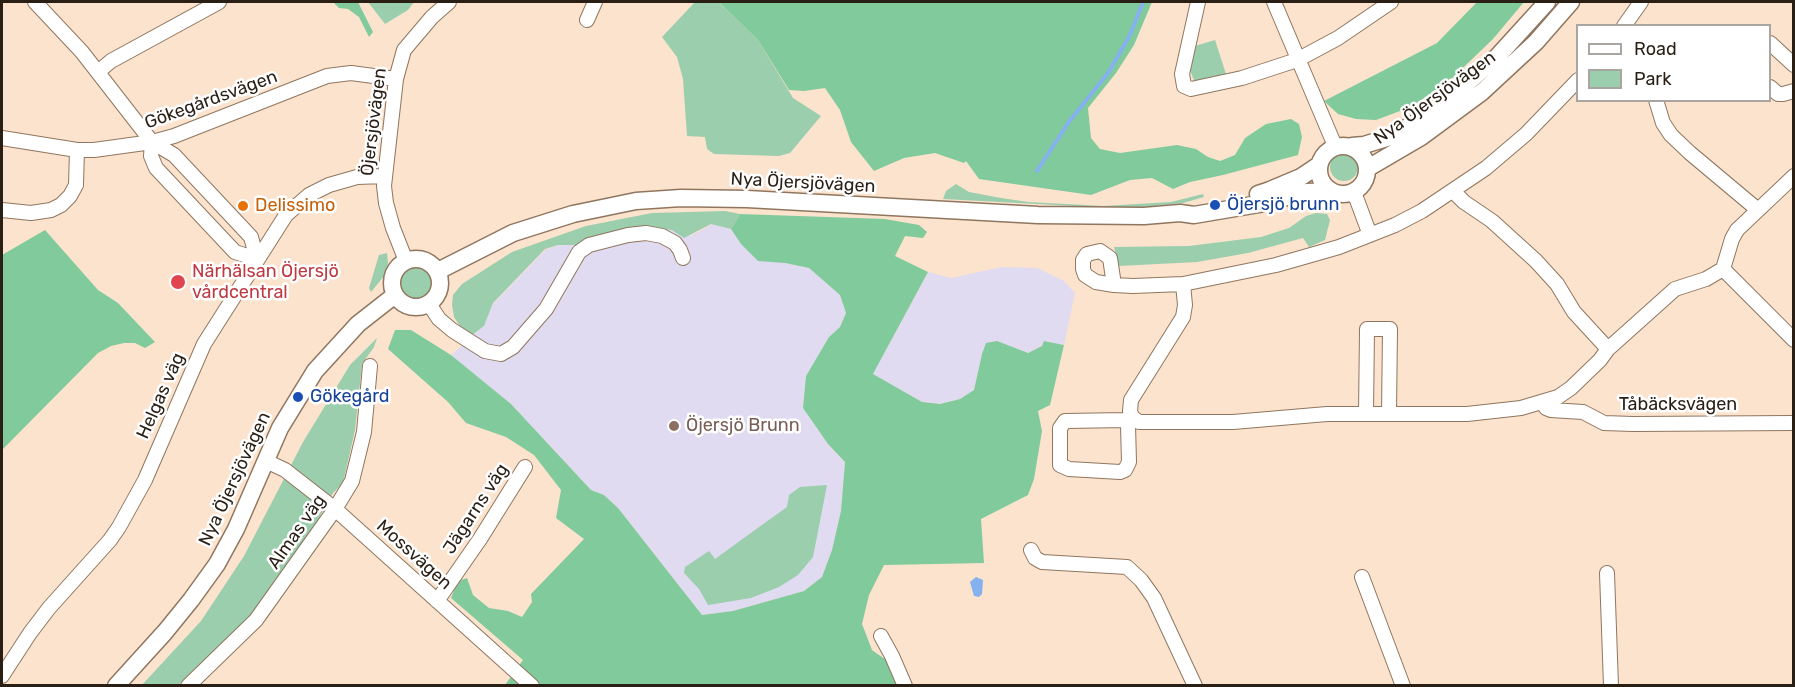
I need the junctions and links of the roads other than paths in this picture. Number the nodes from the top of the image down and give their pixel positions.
1 (35, 2) edge
2 (219, 2) edge
3 (449, 2) edge
4 (595, 2) edge
5 (1198, 2) edge
6 (1274, 2) edge
7 (1391, 2) edge
8 (1547, 2) edge
9 (1571, 2) edge
10 (1641, 2) edge
11 (587, 20) dead end
12 (1625, 24) edge
13 (1771, 44) edge
14 (1297, 60) junction
15 (1794, 65) edge
16 (98, 72) junction
17 (396, 79) junction
18 (1576, 82) edge
19 (1771, 88) edge
20 (1794, 91) edge
21 (1657, 102) edge
22 (2, 138) edge
23 (152, 142) junction
24 (1343, 146) junction
25 (77, 150) junction
26 (1319, 165) junction
27 (1368, 168) junction
28 (384, 176) junction
29 (1794, 176) edge
30 (1331, 191) junction
31 (1453, 191) junction
32 (1354, 192) junction
33 (2, 210) edge
34 (1758, 210) junction
35 (1180, 213) junction
36 (1370, 236) junction
37 (683, 258) dead end
38 (257, 259) junction
39 (406, 261) junction
40 (1723, 269) junction
41 (438, 272) junction
42 (1183, 284) junction
43 (1114, 285) dead end
44 (395, 295) junction
45 (429, 304) junction
46 (1794, 340) edge
47 (1608, 349) junction
48 (369, 366) dead end
49 (1543, 403) junction
50 (1366, 414) junction
51 (1389, 414) junction
52 (1133, 418) junction
53 (1794, 423) edge
54 (266, 461) junction
55 (525, 467) dead end
56 (335, 509) junction
57 (1031, 550) dead end
58 (1607, 573) dead end
59 (1362, 577) dead end
60 (437, 601) junction
61 (881, 636) dead end
62 (2, 676) edge
63 (116, 686) edge
64 (188, 686) edge
65 (532, 686) edge
66 (904, 686) edge
67 (1195, 686) edge
68 (1402, 686) edge
69 (1611, 686) edge

1 - 16 street
2 - 16 street
3 - 17 street, Öjersjövägen
4 - 11 street
5 - 14 street
6 - 14 street
7 - 14 street
8 - 24 street, Nya Öjersjövägen
9 - 27 street, Nya Öjersjövägen
10 - 12 street
13 - 15 street
14 - 24 street
16 - 23 street
17 - 23 street, Gökegårdsvägen
17 - 28 street, Öjersjövägen
18 - 31 street
19 - 20 street
21 - 34 street
22 - 25 street, Gökegårdsvägen
23 - 25 street, Gökegårdsvägen
23 - 38 street
23 - 38 street
24 - 26 street, Nya Öjersjövägen
24 - 27 street, Nya Öjersjövägen
25 - 33 street
26 - 30 street
26 - 35 street, Nya Öjersjövägen
27 - 32 street, Nya Öjersjövägen
28 - 38 street, Helgas väg
28 - 39 street, Öjersjövägen
29 - 34 street
30 - 32 street, Nya Öjersjövägen
30 - 35 street, Nya Öjersjövägen
31 - 36 street
31 - 47 street
32 - 36 street
34 - 40 street
35 - 41 street, Nya Öjersjövägen
36 - 42 street
37 - 45 street
38 - 62 street, Helgas väg
39 - 41 street
39 - 44 street
40 - 46 street
40 - 47 street
41 - 45 street
42 - 43 street
42 - 52 street, Tåbäcksvägen
44 - 45 street
44 - 54 street, Nya Öjersjövägen
47 - 49 street
48 - 56 street, Almas väg
49 - 51 street, Tåbäcksvägen
49 - 53 street, Tåbäcksvägen
50 - 51 street, Tåbäcksvägen
50 - 51 street
50 - 52 street, Tåbäcksvägen
52 - 52 street, Tåbäcksvägen
54 - 56 street, Mossvägen
54 - 63 street, Nya Öjersjövägen
55 - 60 street, Jägarns väg
56 - 60 street, Mossvägen
56 - 64 street, Almas väg
57 - 67 street
58 - 69 street
59 - 68 street
60 - 65 street, Mossvägen
61 - 66 street

